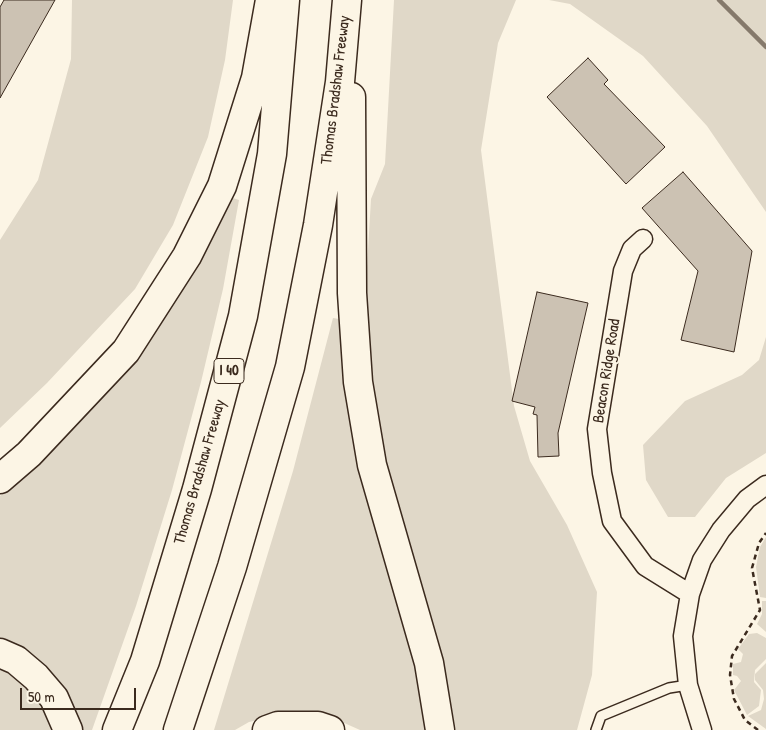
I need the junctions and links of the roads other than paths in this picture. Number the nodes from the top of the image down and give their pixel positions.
1 (270, 0) edge
2 (285, 0) edge
3 (349, 0) edge
4 (643, 239) dead end
5 (0, 479) edge
6 (766, 485) edge
7 (690, 594) junction
8 (0, 652) edge
9 (688, 685) junction
10 (68, 730) edge
11 (117, 730) edge
12 (178, 730) edge
13 (266, 730) edge
14 (330, 730) edge
15 (440, 730) edge
16 (596, 730) edge
17 (702, 730) edge

1 - 5 highway
2 - 11 highway, Thomas Bradshaw Freeway / I 40
3 - 12 highway, Thomas Bradshaw Freeway
3 - 15 highway
4 - 7 street, Beacon Ridge Road
6 - 7 street
7 - 9 street
8 - 10 highway
9 - 16 lane
9 - 17 street
13 - 14 highway

